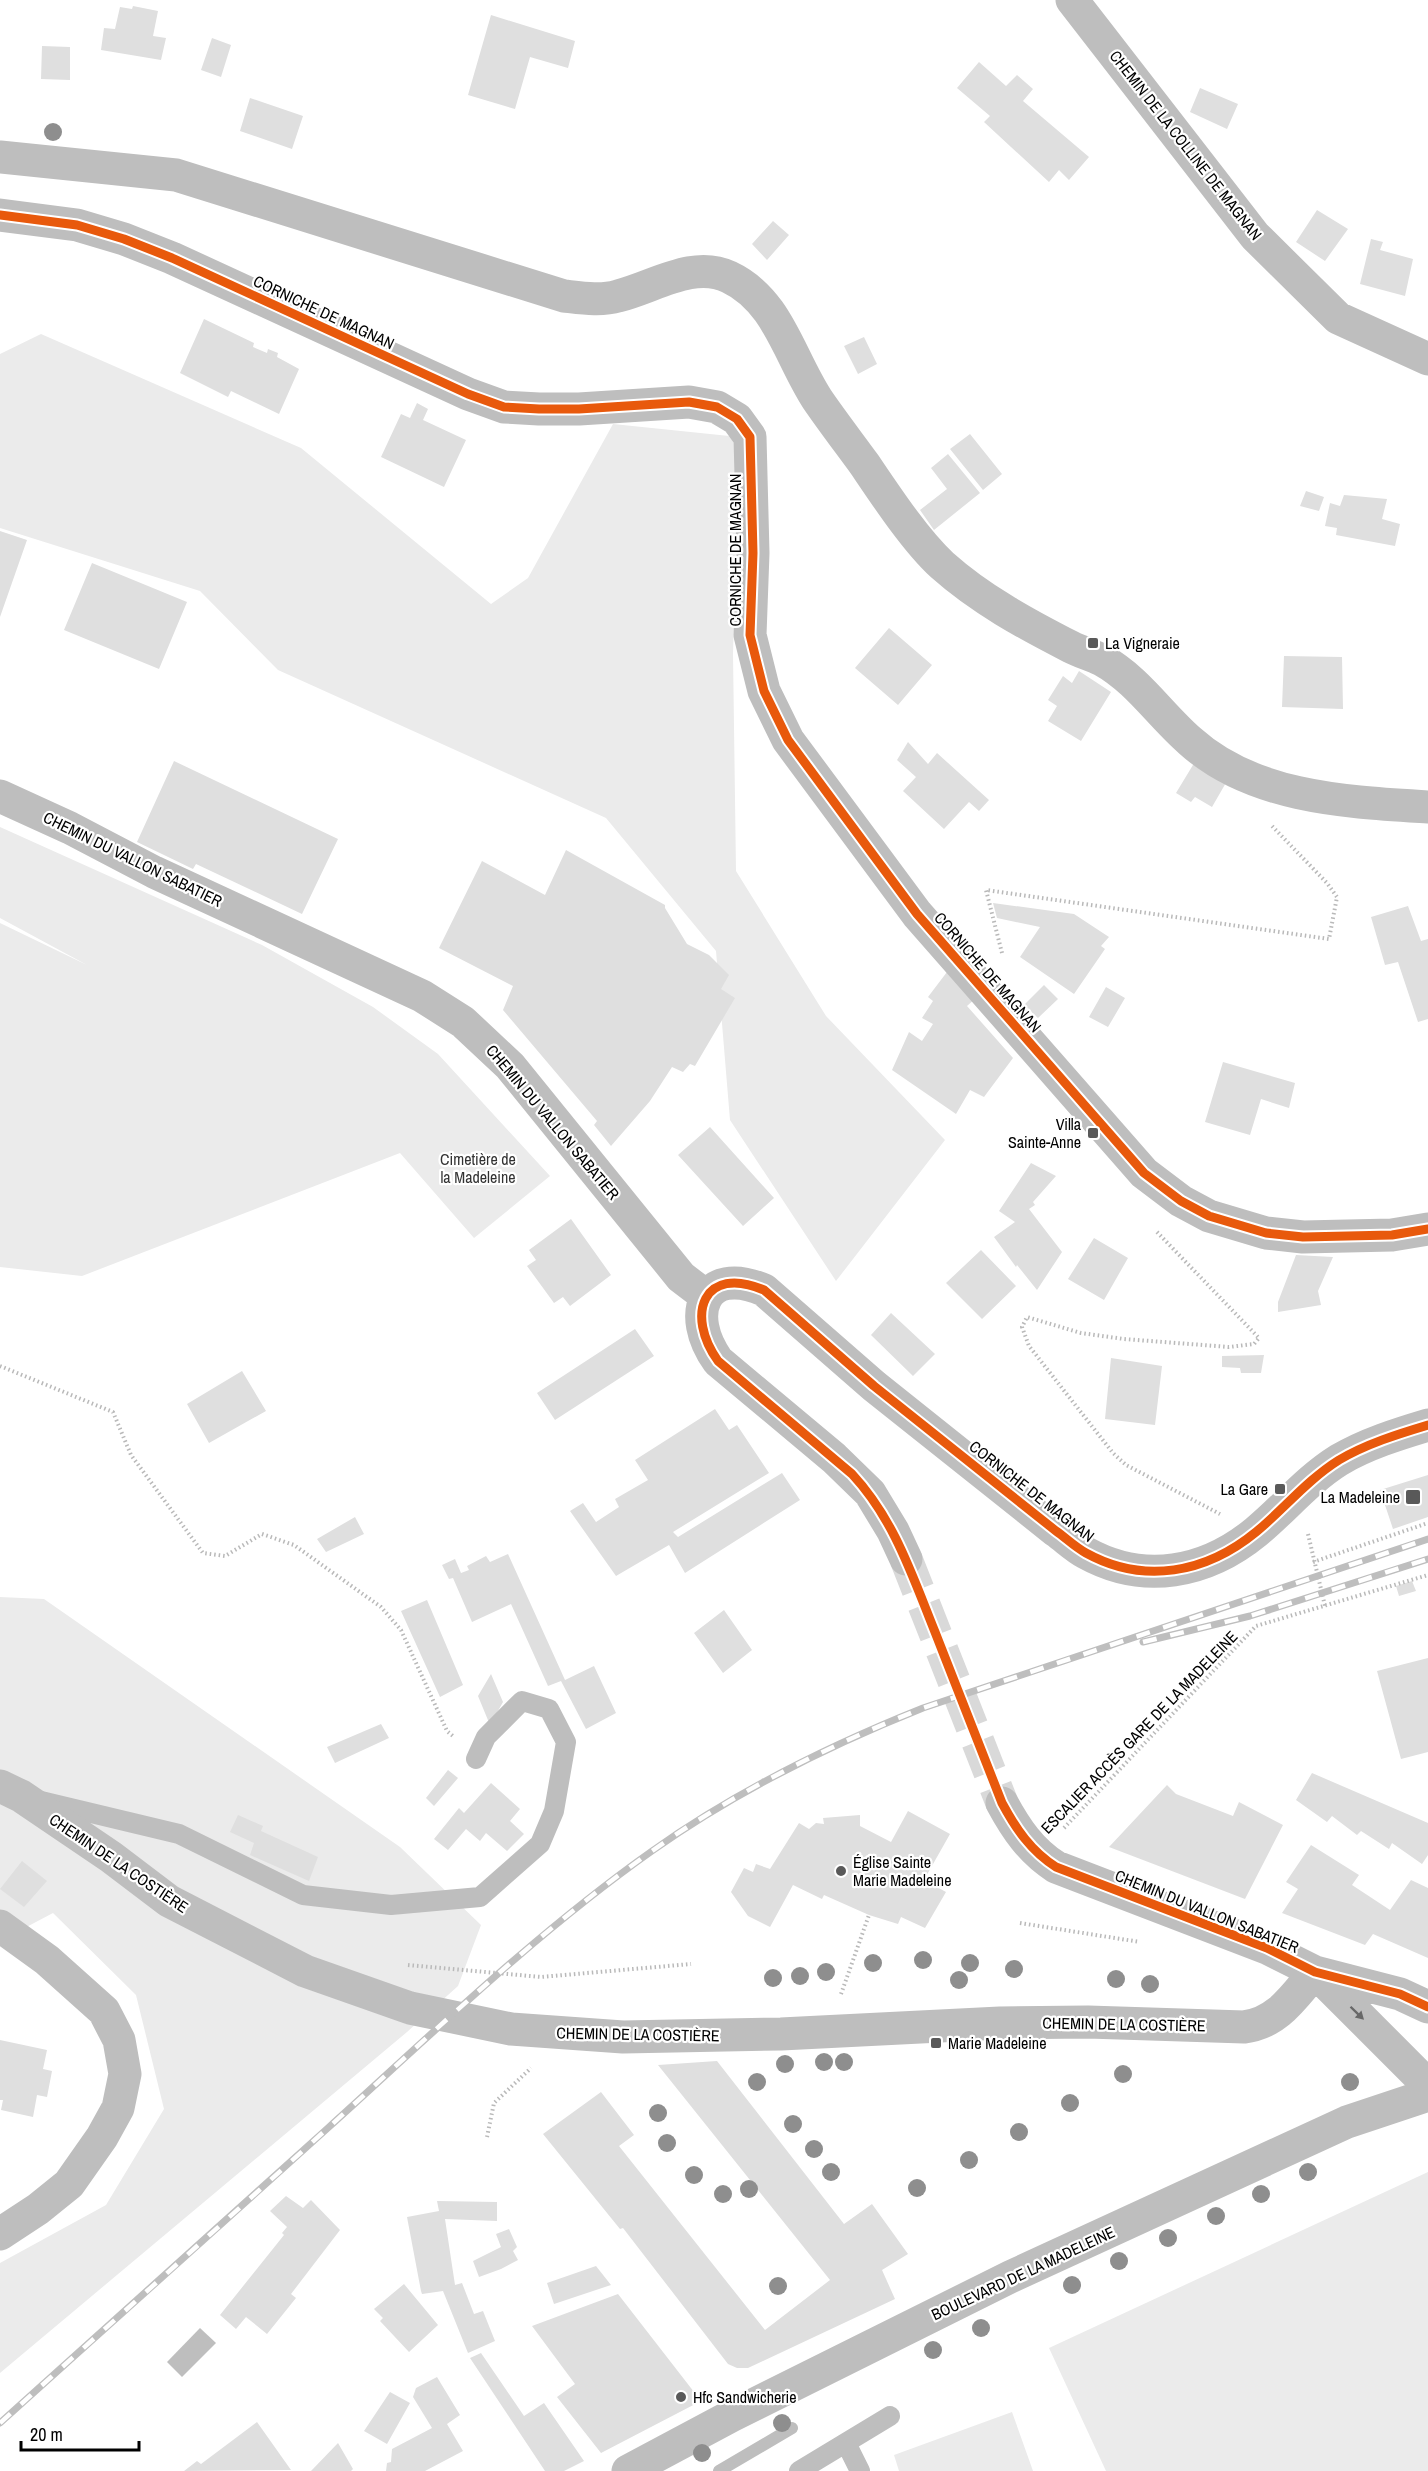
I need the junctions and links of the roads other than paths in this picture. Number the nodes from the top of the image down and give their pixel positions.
1 (1072, 0) edge
2 (0, 157) edge
3 (0, 215) edge
4 (1428, 359) edge
5 (0, 796) edge
6 (1428, 807) edge
7 (1428, 1229) edge
8 (706, 1296) junction
9 (1428, 1425) edge
10 (906, 1559) tunnel mouth
11 (476, 1759) road end
12 (11, 1791) edge
13 (1002, 1803) tunnel mouth
14 (0, 1926) edge
15 (1315, 1972) junction
16 (1428, 2007) edge
17 (1428, 2085) edge
18 (1428, 2095) edge
19 (0, 2234) edge
20 (890, 2416) dead end
21 (846, 2444) junction
22 (628, 2471) edge
23 (799, 2471) edge
24 (860, 2471) edge

1 - 4 street, CHEMIN DE LA COLLINE DE MAGNAN
2 - 6 street
3 - 7 street, CORNICHE DE MAGNAN
5 - 8 street, CHEMIN DU VALLON SABATIER
8 - 9 street, CORNICHE DE MAGNAN
8 - 10 street
11 - 12 lane
12 - 15 street, CHEMIN DE LA COSTIÈRE
13 - 15 street, CHEMIN DU VALLON SABATIER
14 - 19 street
15 - 16 street, CHEMIN DU VALLON SABATIER
15 -> 17 street, CHEMIN DU VALLON SABATIER
18 - 22 street, BOULEVARD DE LA MADELEINE
20 - 21 lane
21 - 23 lane
21 - 24 lane

